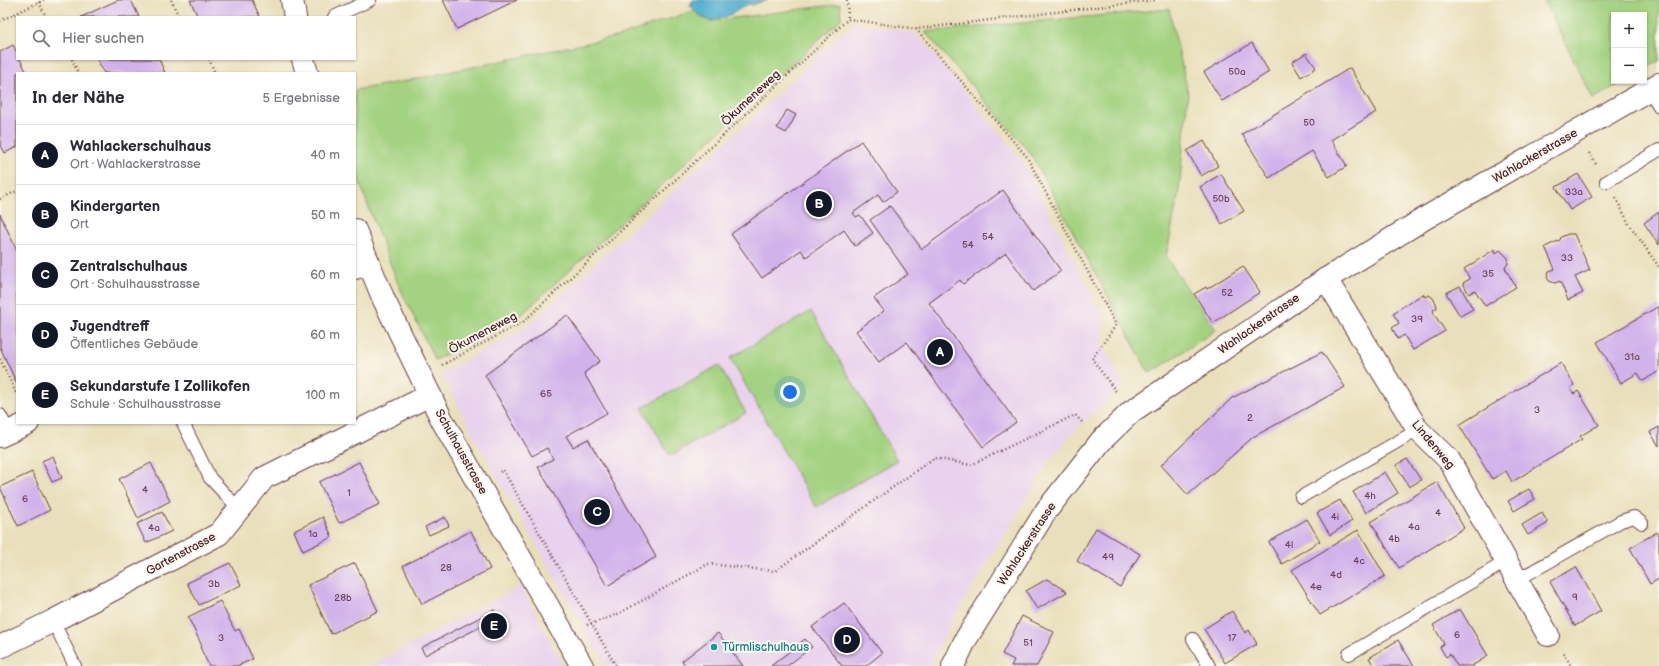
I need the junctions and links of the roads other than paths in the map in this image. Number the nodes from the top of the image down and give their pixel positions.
1 (370, 0) edge
2 (336, 16) edge
3 (303, 60) edge
4 (307, 72) edge
5 (1656, 93) edge
6 (1659, 150) edge
7 (1606, 182) dead end
8 (356, 235) edge
9 (362, 265) edge
10 (1326, 279) junction
11 (430, 395) junction
12 (183, 424) edge
13 (1418, 430) junction
14 (1301, 497) dead end
15 (239, 510) junction
16 (1642, 523) dead end
17 (1506, 561) junction
18 (1517, 580) junction
19 (54, 621) junction
20 (1548, 635) dead end
21 (1193, 639) dead end
22 (0, 647) edge
23 (1349, 654) dead end
24 (75, 666) edge
25 (582, 666) edge
26 (953, 666) edge
27 (1209, 666) edge

1 - 2 lane
3 - 4 street
5 - 10 street, Wahlackerstrasse
6 - 7 lane
8 - 9 street, Schulhausstrasse
9 - 11 street, Schulhausstrasse
10 - 13 street, Lindenweg
10 - 26 street, Wahlackerstrasse
11 - 15 street, Gartenstrasse
11 - 25 street, Schulhausstrasse
12 - 15 lane
13 - 14 lane
13 - 17 street, Lindenweg
15 - 19 street, Gartenstrasse
16 - 18 lane
17 - 18 street, Lindenweg
17 - 23 lane
18 - 20 street, Lindenweg
19 - 22 street, Gartenstrasse
19 - 24 lane
21 - 27 lane

